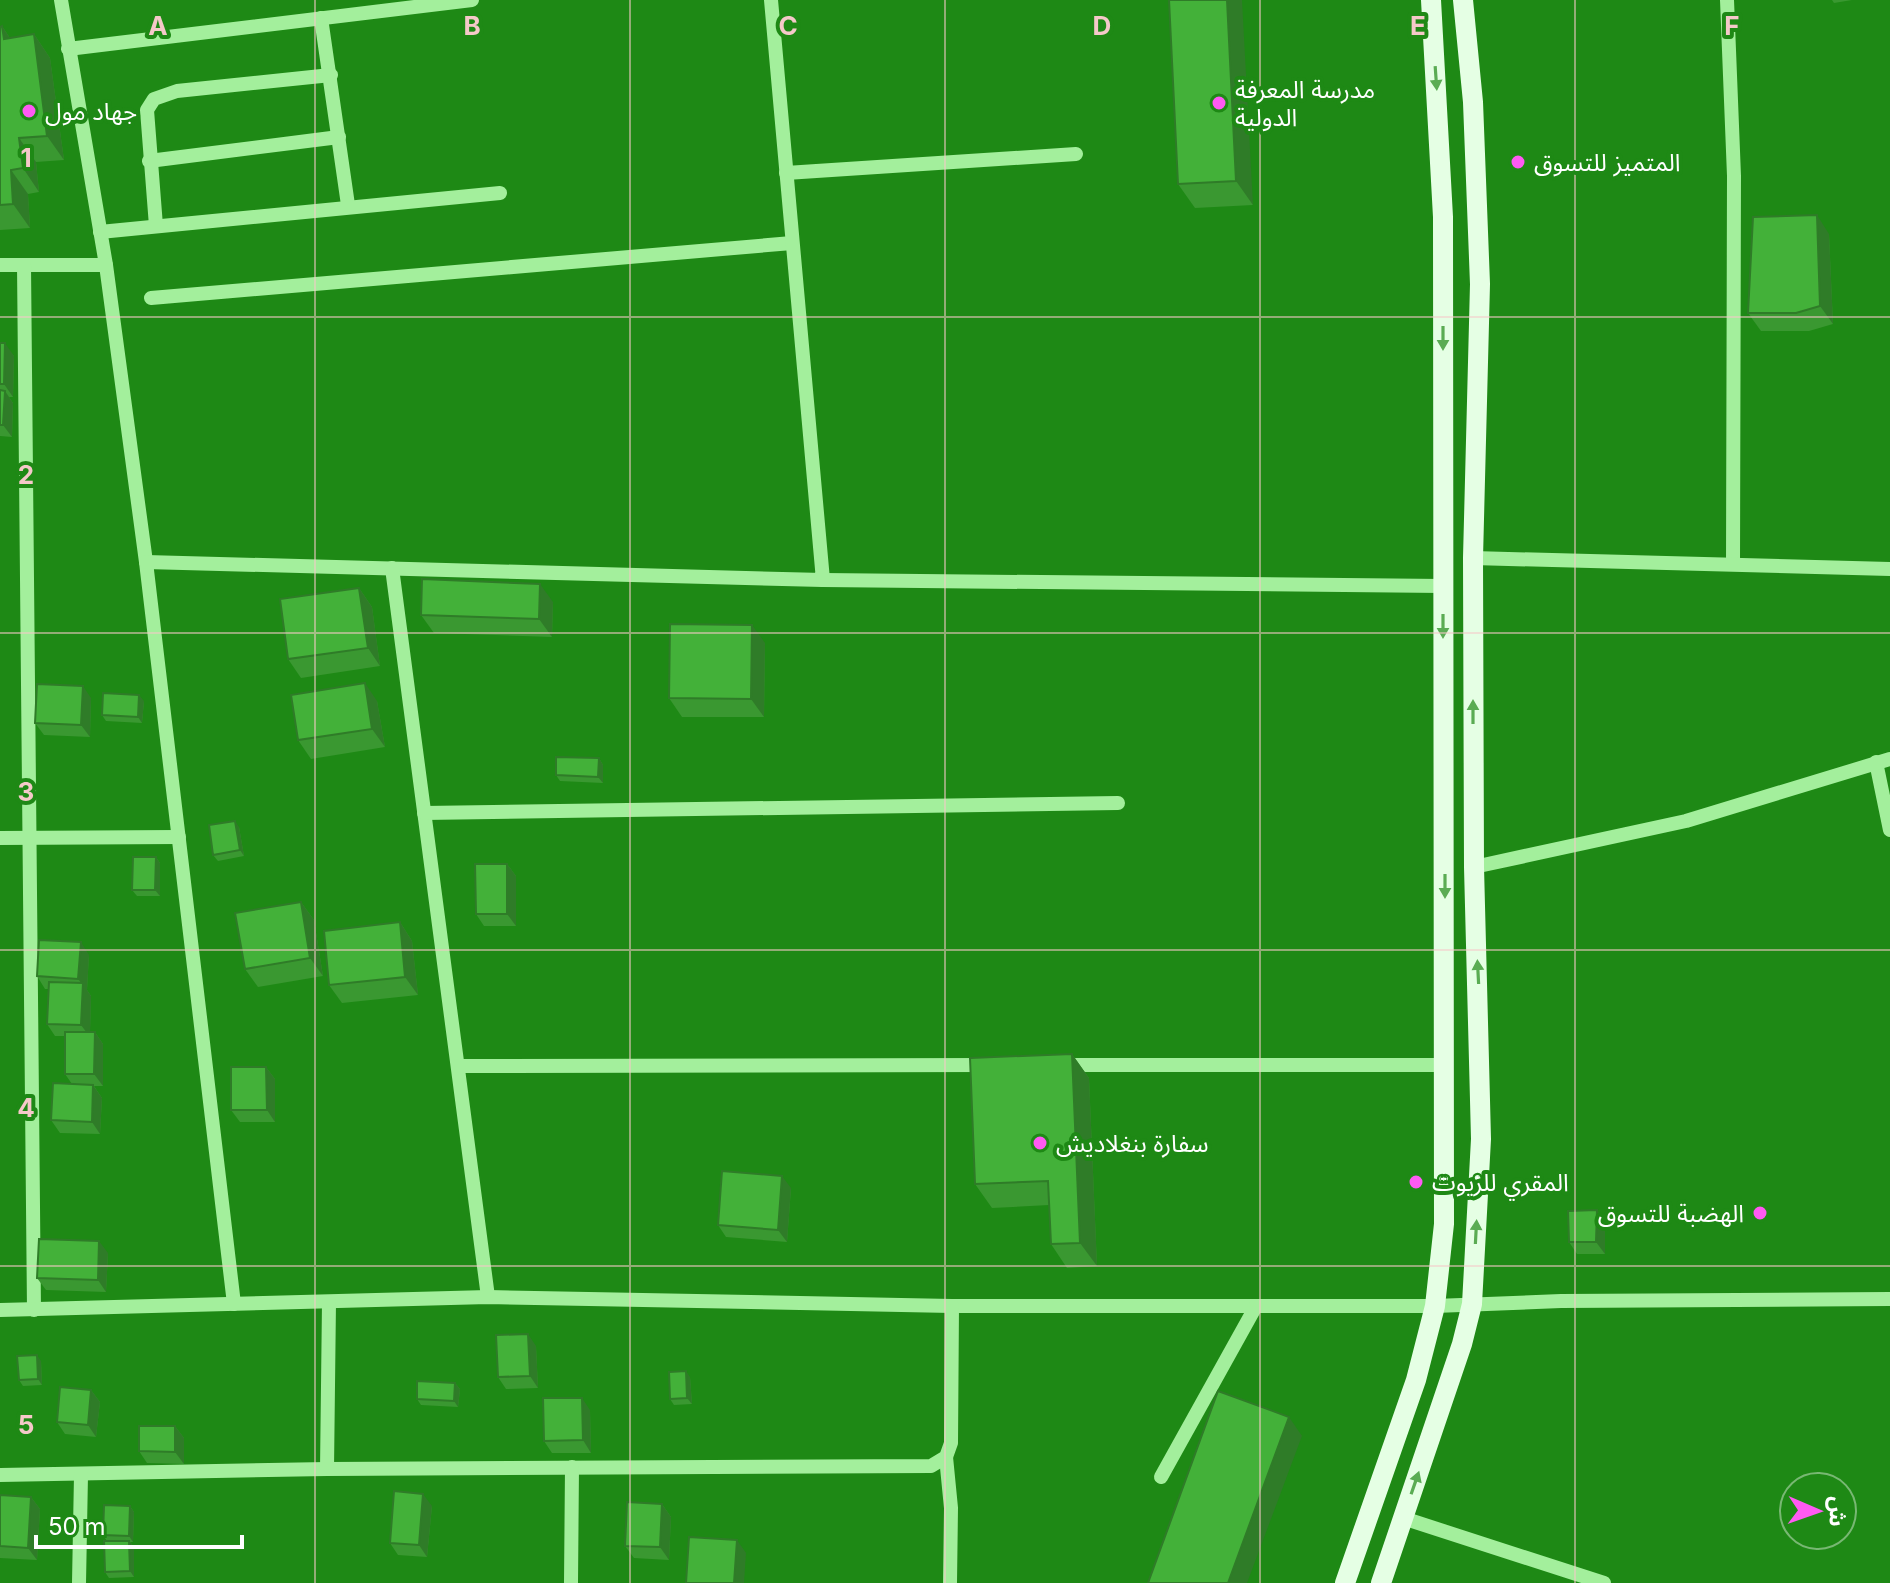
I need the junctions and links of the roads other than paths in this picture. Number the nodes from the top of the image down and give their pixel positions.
1 (61, 0) edge
2 (472, 0) edge
3 (771, 0) edge
4 (1431, 0) edge
5 (1463, 0) edge
6 (1727, 0) edge
7 (321, 18) junction
8 (68, 49) junction
9 (331, 75) junction
10 (339, 137) junction
11 (1076, 154) dead end
12 (149, 161) junction
13 (786, 173) junction
14 (500, 193) dead end
15 (348, 205) junction
16 (156, 226) junction
17 (100, 232) junction
18 (792, 243) junction
19 (0, 265) edge
20 (24, 265) junction
21 (106, 265) junction
22 (151, 298) dead end
23 (1473, 558) junction
24 (146, 562) junction
25 (1733, 564) junction
26 (392, 568) junction
27 (1890, 569) edge
28 (823, 580) junction
29 (1443, 586) junction
30 (1883, 760) edge
31 (1118, 803) dead end
32 (424, 813) junction
33 (1890, 830) edge
34 (179, 837) junction
35 (0, 838) edge
36 (27, 838) junction
37 (1474, 867) junction
38 (1000, 1065) edge
39 (1048, 1065) edge
40 (1446, 1065) junction
41 (458, 1066) junction
42 (488, 1297) junction
43 (1890, 1299) edge
44 (329, 1302) junction
45 (234, 1304) junction
46 (1472, 1304) junction
47 (952, 1306) junction
48 (1256, 1306) junction
49 (1435, 1306) junction
50 (0, 1310) edge
51 (34, 1310) junction
52 (946, 1457) junction
53 (572, 1467) junction
54 (327, 1469) junction
55 (0, 1475) edge
56 (81, 1475) junction
57 (1161, 1477) dead end
58 (1403, 1518) junction
59 (79, 1583) edge
60 (571, 1583) edge
61 (950, 1583) edge
62 (1345, 1583) edge
63 (1381, 1583) edge
64 (1604, 1583) edge

1 - 8 street
2 - 7 street
3 - 13 street
4 -> 29 main road
5 - 23 main road
6 - 25 street
7 - 8 street
7 - 9 street
8 - 17 street
9 - 10 street
9 - 12 street
10 - 12 street
10 - 15 street
11 - 13 street
12 - 16 street
13 - 18 street
14 - 15 street
15 - 16 street
16 - 17 street
17 - 21 street
18 - 22 street
18 - 28 street
19 - 20 street
20 - 21 street
20 - 36 street
21 - 24 street
23 - 25 street
37 -> 23 main road
24 - 26 street
24 - 34 street
25 - 27 street
26 - 28 street
26 - 32 street
28 - 29 street
29 -> 40 main road
30 - 33 street
30 - 37 street
31 - 32 street
32 - 41 street
34 - 36 street
34 - 45 street
35 - 36 street
36 - 51 street
46 -> 37 main road
38 - 41 street
39 - 40 street
40 - 49 main road
41 - 42 street
42 - 44 street
42 - 47 street
43 - 46 street
44 - 45 street
44 - 54 street
45 - 51 street
46 - 49 street
58 -> 46 main road
47 - 48 street
47 - 52 street
48 - 49 street
48 - 57 street
49 - 62 main road
50 - 51 street
52 - 53 street
52 - 61 street
53 - 54 street
53 - 60 street
54 - 56 street
55 - 56 street
56 - 59 street
58 - 63 main road
58 - 64 street

